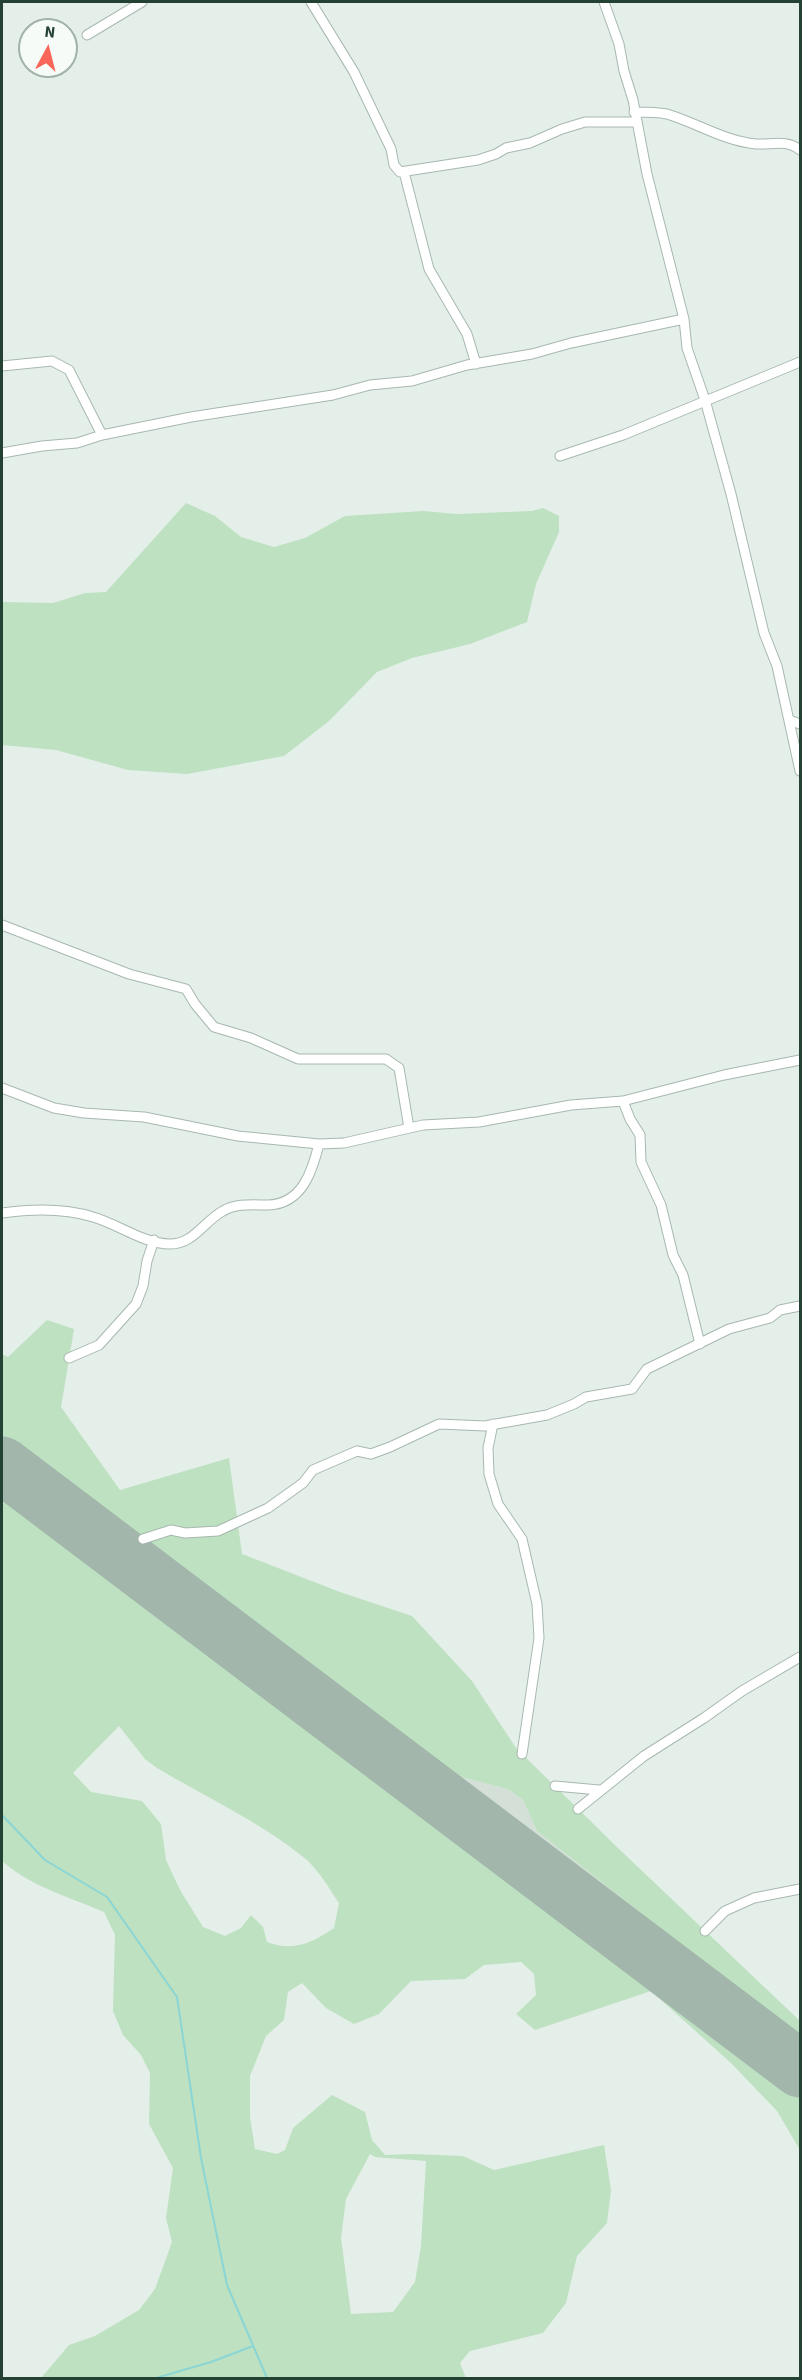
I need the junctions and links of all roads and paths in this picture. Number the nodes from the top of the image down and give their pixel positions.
1 (142, 2) edge
2 (311, 2) edge
3 (604, 2) edge
4 (87, 35) dead end
5 (635, 117) junction
6 (801, 150) edge
7 (404, 172) junction
8 (684, 319) junction
9 (801, 362) edge
10 (476, 364) junction
11 (2, 366) edge
12 (705, 400) junction
13 (102, 435) junction
14 (2, 453) edge
15 (560, 456) dead end
16 (789, 720) junction
17 (801, 724) edge
18 (801, 771) edge
19 (2, 925) edge
20 (801, 1060) edge
21 (2, 1088) edge
22 (624, 1101) junction
23 (409, 1128) junction
24 (319, 1144) junction
25 (2, 1213) edge
26 (154, 1240) junction
27 (801, 1306) edge
28 (700, 1344) junction
29 (69, 1358) dead end
30 (493, 1424) junction
31 (143, 1539) dead end
32 (801, 1657) edge
33 (522, 1754) dead end
34 (555, 1786) dead end
35 (599, 1790) junction
36 (578, 1809) dead end
37 (801, 1889) edge
38 (705, 1931) dead end

1 - 4 street
2 - 7 street
3 - 5 street
5 - 6 street
5 - 7 street
5 - 8 street
7 - 10 street
8 - 10 street
8 - 12 street
9 - 12 street
10 - 13 street
11 - 13 street
12 - 15 street
12 - 16 street
13 - 14 street
16 - 17 street
16 - 18 street
19 - 23 street
20 - 22 street
21 - 24 street
22 - 23 street
22 - 28 street
23 - 24 street
24 - 26 street
25 - 26 street
26 - 29 street
27 - 28 street
28 - 30 street
30 - 31 street
30 - 33 street
32 - 35 street
34 - 35 street
35 - 36 street
37 - 38 street

